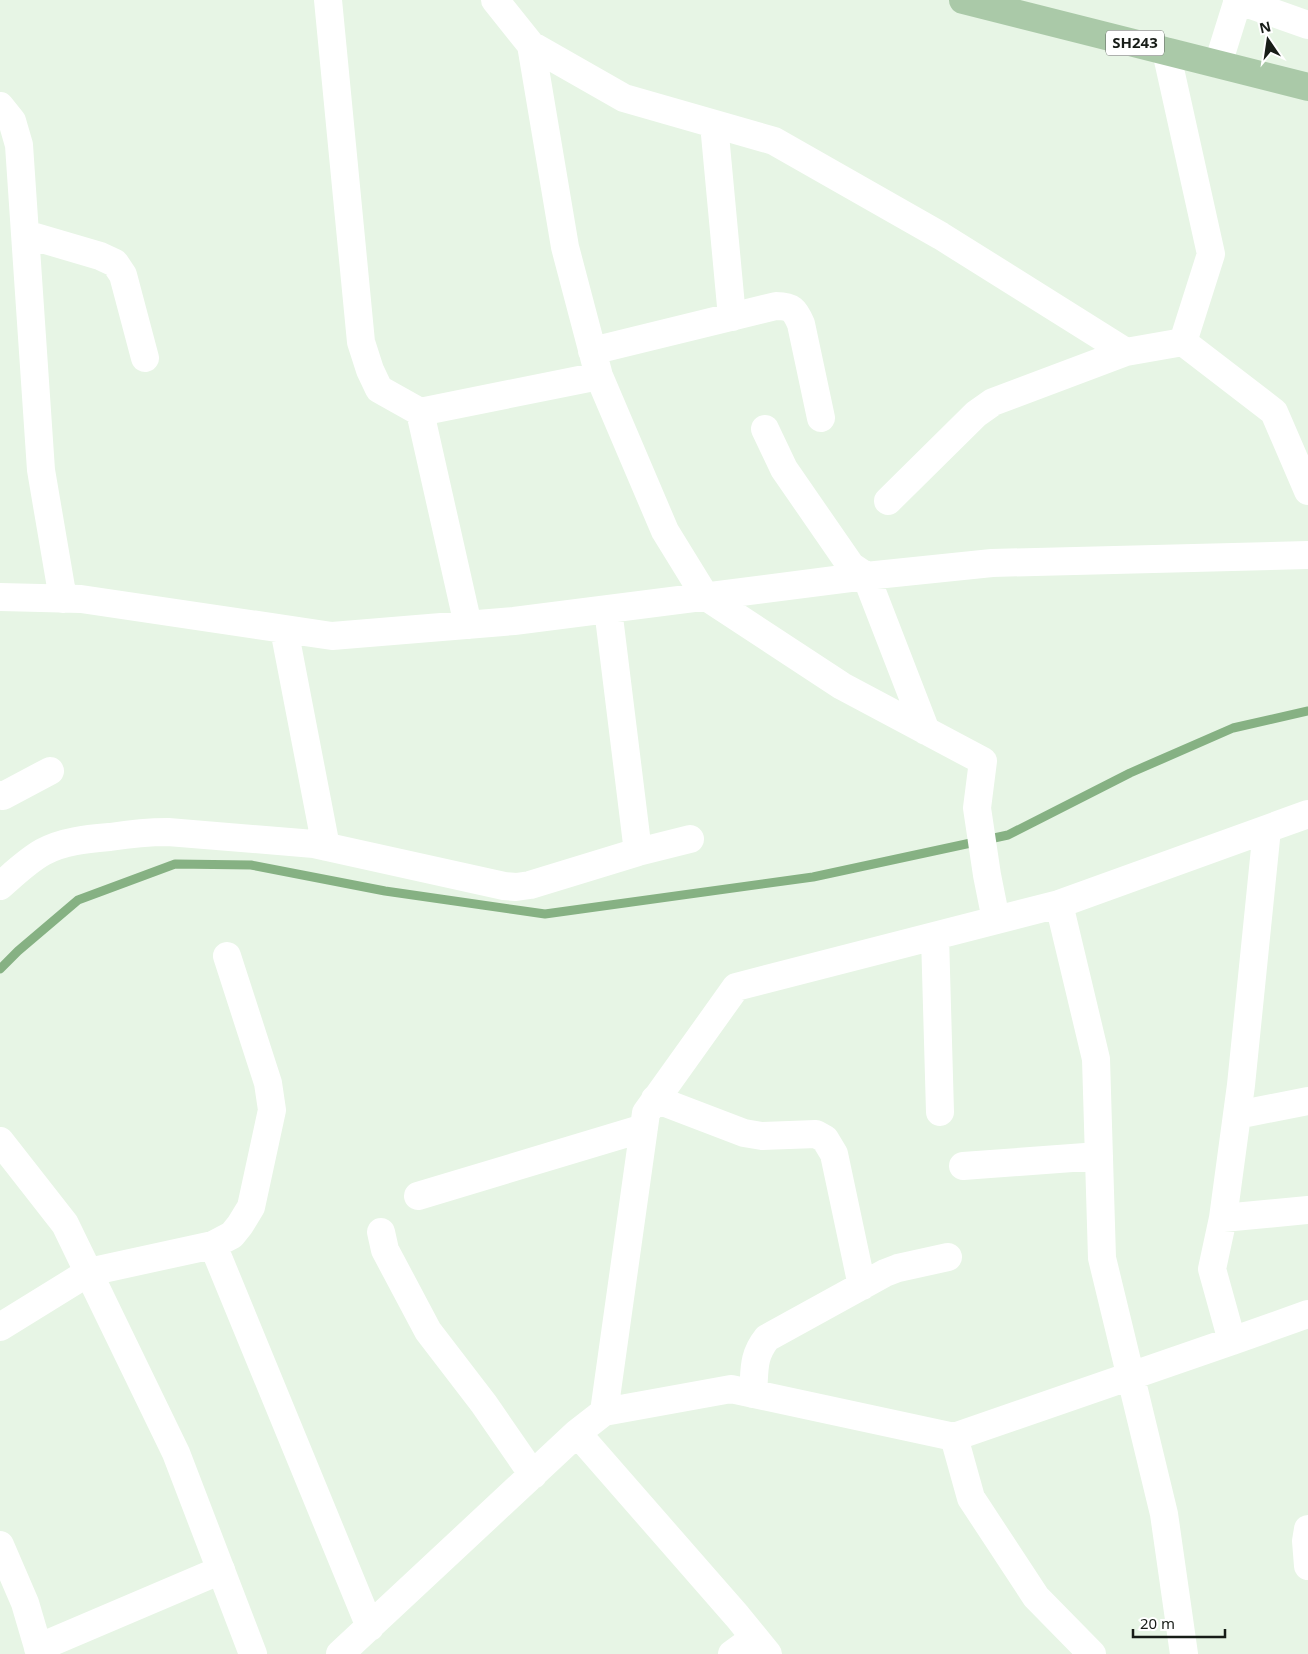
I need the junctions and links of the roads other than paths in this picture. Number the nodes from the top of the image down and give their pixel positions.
1 (328, 0) edge
2 (495, 0) edge
3 (963, 0) edge
4 (1238, 0) edge
5 (1308, 25) edge
6 (531, 45) junction
7 (1166, 51) junction
8 (1218, 64) junction
9 (1308, 87) edge
10 (0, 106) edge
11 (714, 124) junction
12 (25, 234) junction
13 (732, 317) junction
14 (1183, 342) junction
15 (1126, 352) junction
16 (145, 358) dead end
17 (595, 364) junction
18 (420, 412) junction
19 (821, 418) dead end
20 (765, 429) dead end
21 (1308, 491) edge
22 (888, 501) dead end
23 (1308, 555) edge
24 (866, 576) junction
25 (705, 596) junction
26 (0, 597) edge
27 (63, 599) junction
28 (608, 609) junction
29 (468, 625) junction
30 (284, 629) junction
31 (926, 731) junction
32 (50, 771) dead end
33 (0, 795) edge
34 (1308, 814) edge
35 (1266, 829) junction
36 (690, 839) dead end
37 (326, 847) junction
38 (638, 852) junction
39 (0, 886) edge
40 (1058, 904) junction
41 (996, 920) junction
42 (935, 936) junction
43 (227, 956) dead end
44 (656, 1100) junction
45 (1308, 1101) edge
46 (940, 1112) dead end
47 (1237, 1115) junction
48 (644, 1128) junction
49 (0, 1141) edge
50 (1099, 1156) junction
51 (964, 1166) dead end
52 (418, 1196) dead end
53 (1308, 1210) edge
54 (1223, 1218) junction
55 (381, 1232) dead end
56 (213, 1244) junction
57 (948, 1257) dead end
58 (89, 1272) junction
59 (862, 1286) junction
60 (1308, 1314) edge
61 (0, 1327) edge
62 (1232, 1342) junction
63 (1131, 1376) junction
64 (753, 1394) junction
65 (604, 1412) junction
66 (954, 1437) junction
67 (570, 1441) junction
68 (532, 1475) junction
69 (1308, 1529) edge
70 (0, 1545) edge
71 (1308, 1566) edge
72 (221, 1570) junction
73 (370, 1627) junction
74 (761, 1646) edge
75 (39, 1651) edge
76 (253, 1654) edge
77 (340, 1654) edge
78 (732, 1654) edge
79 (1092, 1654) edge
80 (1184, 1654) edge

1 - 18 street
2 - 6 street
3 - 7 main road, SH243
4 - 5 street
4 - 8 street
6 - 11 street
6 - 17 street
7 - 8 main road, SH243
7 - 14 street
8 - 9 main road, SH243
10 - 12 street
11 - 13 street
11 - 15 street
12 - 16 street
12 - 27 street
13 - 17 street
13 - 19 street
14 - 15 street
14 - 21 street
15 - 22 street
17 - 18 street
17 - 25 street
18 - 29 street
20 - 24 street
23 - 24 street
24 - 25 street
24 - 31 street
25 - 28 street
25 - 31 street
26 - 27 street
27 - 30 street
28 - 29 street
28 - 38 street
29 - 30 street
30 - 37 street
31 - 41 street
32 - 33 street
34 - 35 street
35 - 40 street
35 - 47 street
36 - 38 street
37 - 38 street
37 - 39 street
40 - 41 street
40 - 50 street
41 - 42 street
42 - 44 street
42 - 46 street
43 - 56 street
44 - 48 street
44 - 59 street
45 - 47 street
47 - 54 street
48 - 52 street
48 - 65 street
49 - 58 street
50 - 51 street
50 - 63 street
53 - 54 street
54 - 62 street
55 - 68 street
56 - 58 street
56 - 73 street
57 - 59 street
58 - 61 street
58 - 72 street
59 - 64 street
60 - 62 street
62 - 63 street
63 - 66 street
63 - 80 street
64 - 65 street
64 - 66 street
65 - 67 street
66 - 79 street
67 - 68 street
67 - 74 street
68 - 73 street
69 - 71 street
70 - 75 street
72 - 75 street
72 - 76 street
73 - 77 street
74 - 78 street

